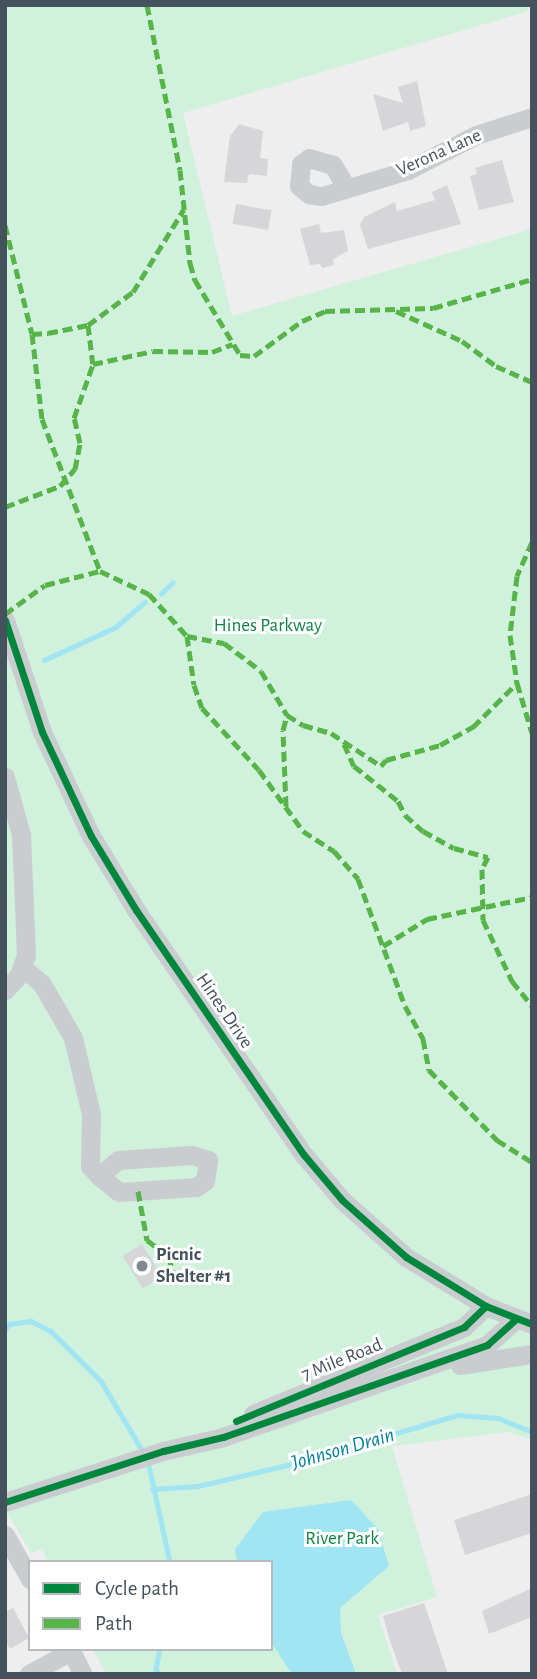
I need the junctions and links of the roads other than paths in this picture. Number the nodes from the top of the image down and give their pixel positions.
1 (532, 117) edge
2 (346, 187) dead end
3 (5, 620) edge
4 (5, 778) edge
5 (22, 967) junction
6 (5, 990) edge
7 (99, 1176) junction
8 (486, 1306) junction
9 (524, 1322) edge
10 (532, 1354) edge
11 (360, 1389) junction
12 (206, 1439) junction
13 (5, 1502) edge
14 (5, 1535) edge
15 (28, 1575) edge
16 (68, 1651) edge
17 (71, 1651) edge
18 (29, 1674) edge
19 (83, 1674) edge

1 - 2 street, Verona Lane
3 - 8 street, Hines Drive
4 - 5 street
5 - 6 street
5 - 7 street
7 - 7 street
8 - 9 street, Hines Drive
8 - 12 street, 7 Mile Road
9 - 11 street, 7 Mile Road
10 - 11 street
11 - 12 street, 7 Mile Road
12 - 13 street, 7 Mile Road
14 - 15 street
16 - 18 street
17 - 19 street

